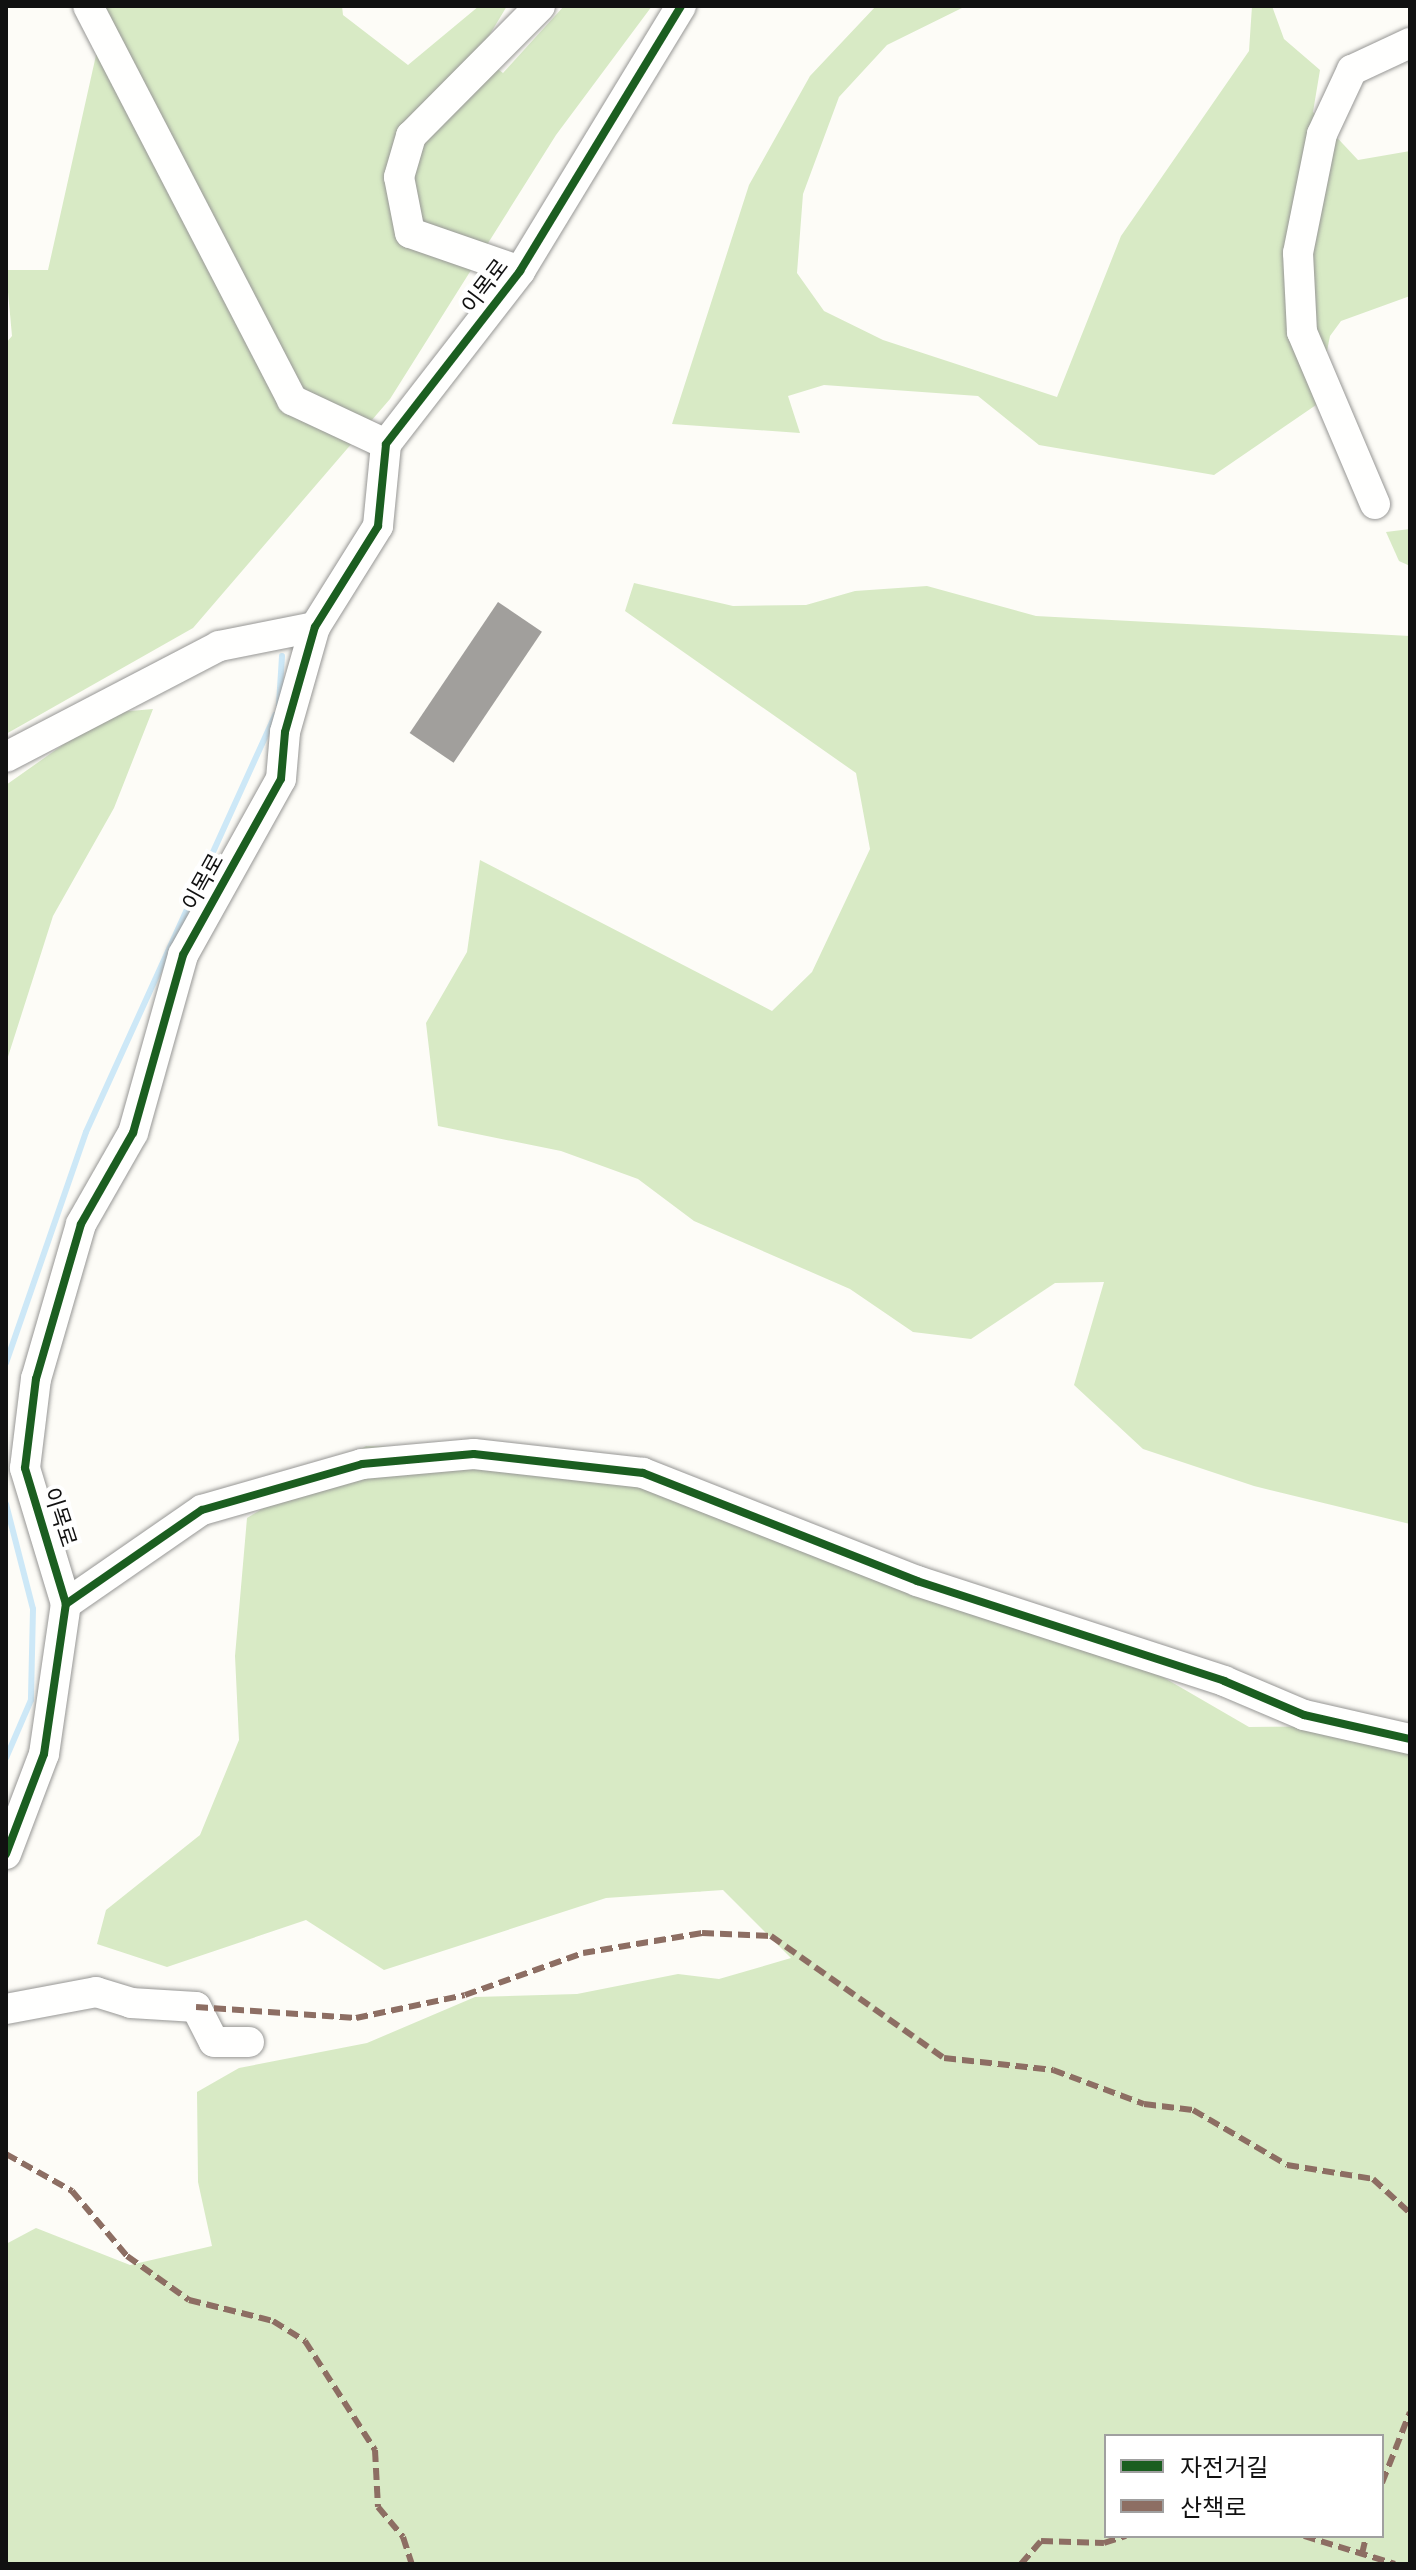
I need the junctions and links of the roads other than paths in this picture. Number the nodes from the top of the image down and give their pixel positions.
1 (88, 6) edge
2 (540, 6) edge
3 (681, 6) edge
4 (1410, 43) edge
5 (520, 271) junction
6 (386, 444) junction
7 (1375, 504) dead end
8 (315, 627) junction
9 (6, 757) edge
10 (66, 1604) junction
11 (1410, 1739) edge
12 (6, 1854) edge
13 (6, 2009) edge
14 (249, 2042) dead end

1 - 6 street
2 - 5 street
3 - 5 street, 이목로
4 - 7 street
5 - 6 street, 이목로
6 - 8 street, 이목로
8 - 9 street
8 - 10 street, 이목로
10 - 11 street
10 - 12 street, 이목로
13 - 14 street

